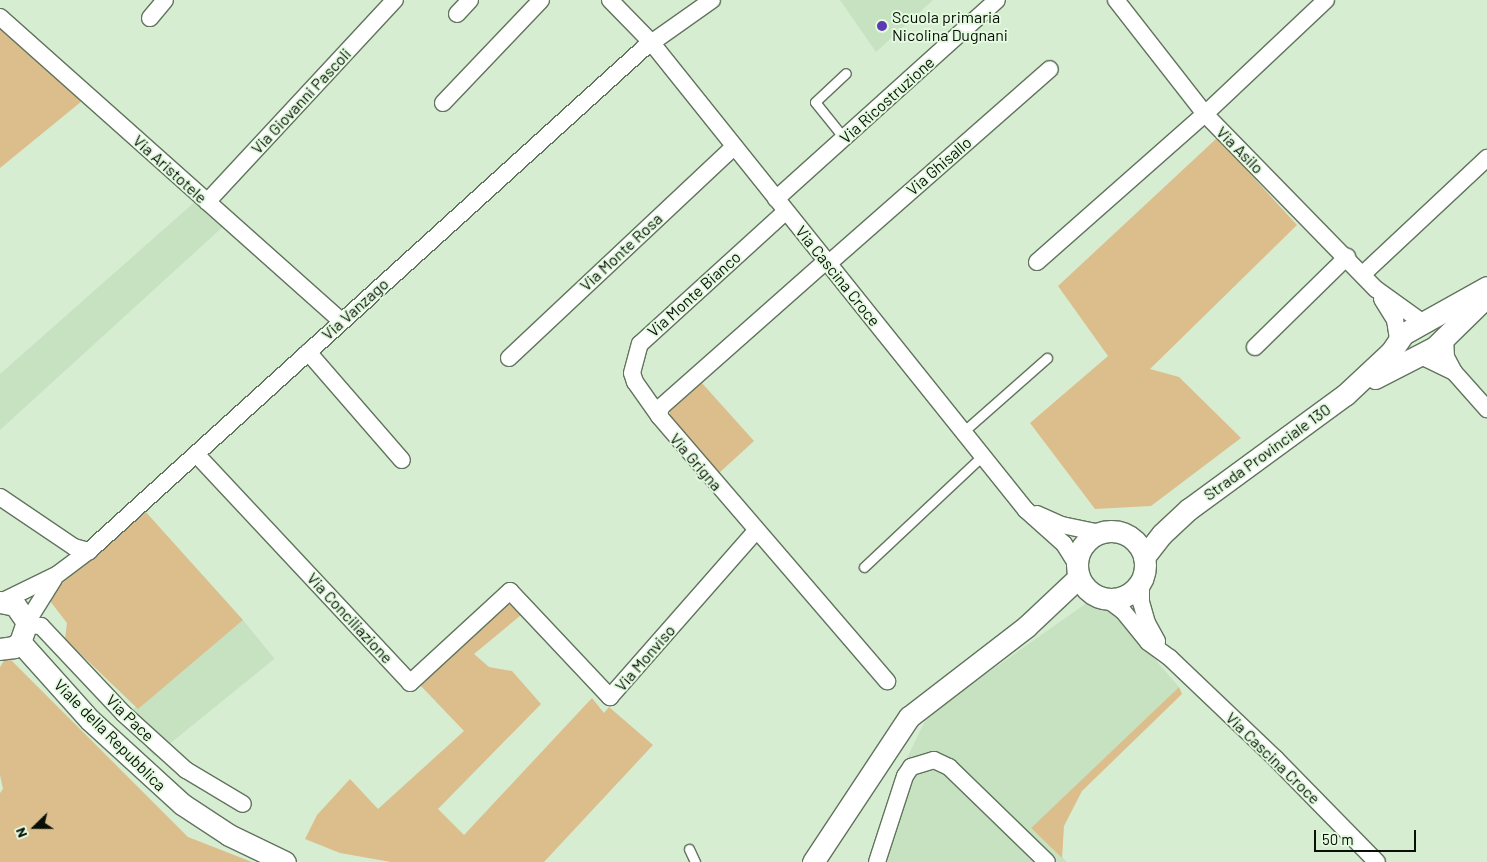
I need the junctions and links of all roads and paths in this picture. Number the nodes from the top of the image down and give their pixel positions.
1 (164, 0) edge
2 (395, 0) edge
3 (470, 0) edge
4 (541, 0) edge
5 (610, 0) edge
6 (712, 0) edge
7 (997, 0) edge
8 (1116, 0) edge
9 (1326, 0) edge
10 (457, 14) dead end
11 (0, 17) edge
12 (150, 18) dead end
13 (651, 42) junction
14 (1050, 69) dead end
15 (846, 73) dead end
16 (443, 103) dead end
17 (1205, 114) junction
18 (844, 138) junction
19 (734, 147) junction
20 (1487, 158) edge
21 (207, 202) junction
22 (781, 205) junction
23 (1346, 257) junction
24 (827, 262) junction
25 (1038, 262) dead end
26 (1363, 274) junction
27 (1487, 287) edge
28 (1376, 289) junction
29 (1487, 296) edge
30 (341, 321) junction
31 (1422, 322) junction
32 (1444, 336) junction
33 (1398, 340) junction
34 (1254, 347) dead end
35 (308, 352) junction
36 (1419, 355) junction
37 (509, 358) dead end
38 (1047, 358) dead end
39 (1454, 372) junction
40 (1345, 395) junction
41 (1487, 409) edge
42 (659, 416) junction
43 (964, 432) junction
44 (197, 455) junction
45 (982, 456) junction
46 (402, 460) dead end
47 (0, 498) edge
48 (1189, 509) junction
49 (1026, 510) junction
50 (756, 531) junction
51 (1099, 533) junction
52 (1129, 536) junction
53 (79, 553) junction
54 (1144, 557) junction
55 (864, 567) dead end
56 (1078, 571) junction
57 (58, 574) junction
58 (1141, 581) junction
59 (510, 591) joint
60 (1102, 597) junction
61 (2, 601) edge
62 (1027, 626) junction
63 (25, 630) junction
64 (0, 649) edge
65 (1166, 655) junction
66 (887, 681) dead end
67 (243, 804) dead end
68 (689, 848) dead end
69 (285, 862) edge
70 (695, 862) edge
71 (813, 862) edge
72 (877, 862) edge
73 (1047, 862) edge
74 (1378, 862) edge

1 - 12 street
2 - 21 street, Via Giovanni Pascoli
3 - 10 street
4 - 16 street
5 - 13 street, Via Cascina Croce
6 - 13 street, Via Vanzago
7 - 18 street, Via Ricostruzione
8 - 17 street, Via Asilo
9 - 17 street
11 - 21 street, Via Aristotele
13 - 19 street, Via Cascina Croce
13 - 30 street, Via Vanzago
14 - 24 street, Via Ghisallo
15 - 18 lane
17 - 23 street, Via Asilo
17 - 25 street
18 - 22 street, Via Ricostruzione
19 - 22 street, Via Cascina Croce
19 - 37 street, Via Monte Rosa
20 - 26 street
21 - 30 street, Via Aristotele
22 - 24 street, Via Cascina Croce
22 - 42 street, Via Monte Bianco
23 - 26 street, Via Asilo
23 - 34 street
24 - 42 street
24 - 43 street, Via Cascina Croce
26 - 28 street, Via Asilo
27 - 31 street, Strada Provinciale 130
28 - 31 street, Via Asilo
28 - 33 street, Via Asilo
29 - 32 street, Strada Provinciale 130
30 - 35 street, Via Vanzago
31 - 33 street, Strada Provinciale 130
32 - 36 street, Strada Provinciale 130
32 - 39 street
33 - 40 street, Strada Provinciale 130
35 - 44 street, Via Vanzago
35 - 46 street
36 - 39 street
36 - 40 street, Strada Provinciale 130
38 - 43 lane
39 - 41 street
40 - 48 street, Strada Provinciale 130
42 - 50 street, Via Grigna
43 - 45 street, Via Cascina Croce
44 - 53 street, Via Vanzago
44 - 59 street, Via Conciliazione
45 - 49 street, Via Cascina Croce
45 - 55 lane
47 - 53 street
48 - 52 street, Strada Provinciale 130
48 - 54 street, Strada Provinciale 130
49 - 51 street, Via Cascina Croce
49 - 56 street, Via Cascina Croce
50 - 59 street, Via Monviso
50 - 66 street, Via Grigna
51 - 52 street
51 - 56 street
52 - 54 street
53 - 57 street, Via Vanzago
54 - 58 street
56 - 60 street
56 - 62 street
57 - 61 street, Via Vanzago
57 - 63 street, Via Vanzago
58 - 60 street
58 - 65 street, Via Cascina Croce
60 - 62 street
60 - 65 street, Via Cascina Croce
61 - 63 street, Viale della Repubblica
62 - 71 street
63 - 64 street
63 - 67 street, Via Pace
63 - 69 street, Viale della Repubblica
65 - 74 street, Via Cascina Croce
68 - 70 lane
72 - 73 street

